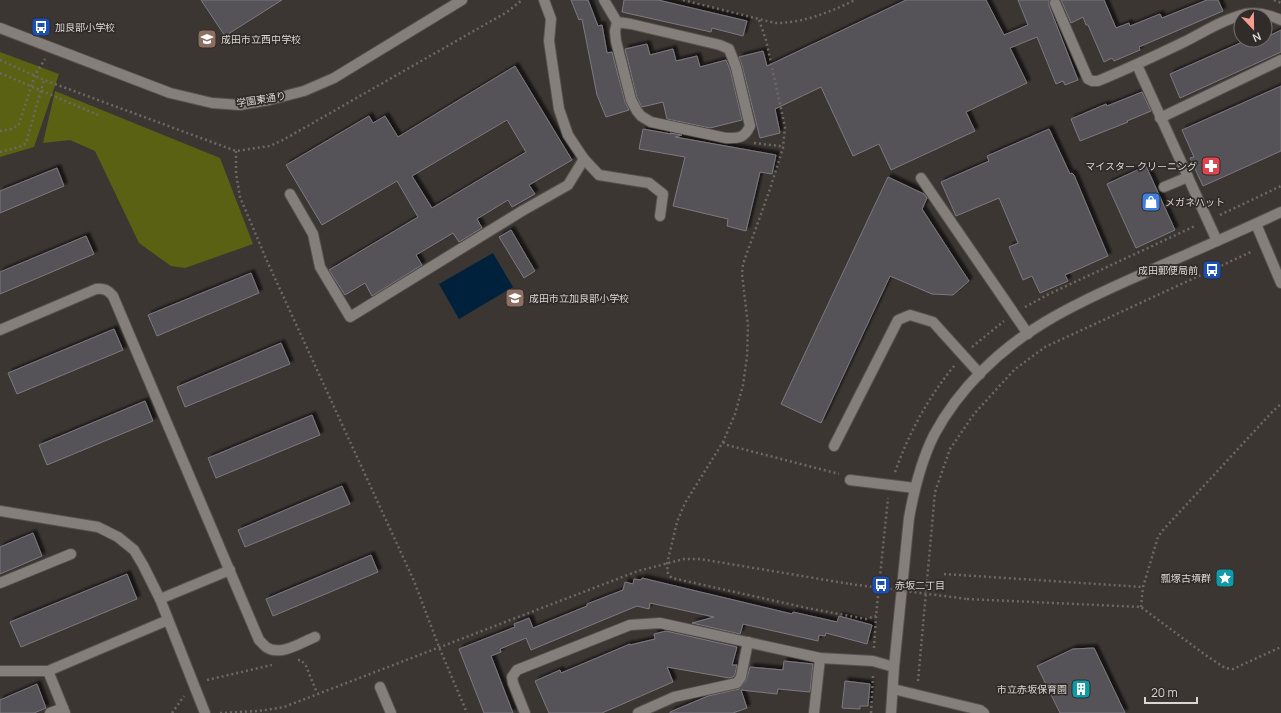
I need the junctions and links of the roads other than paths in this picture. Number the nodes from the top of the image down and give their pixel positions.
1 (462, 0) edge
2 (544, 0) edge
3 (604, 0) edge
4 (1055, 3) dead end
5 (1281, 20) edge
6 (617, 22) junction
7 (0, 28) edge
8 (1281, 60) edge
9 (1137, 65) junction
10 (1160, 118) junction
11 (584, 160) junction
12 (1188, 177) junction
13 (921, 178) dead end
14 (1164, 187) dead end
15 (290, 194) dead end
16 (1281, 212) edge
17 (660, 216) dead end
18 (1256, 224) junction
19 (1217, 241) junction
20 (1281, 283) edge
21 (0, 330) edge
22 (1028, 334) junction
23 (980, 374) junction
24 (834, 446) dead end
25 (850, 480) road end
26 (915, 488) junction
27 (0, 511) edge
28 (71, 554) dead end
29 (230, 570) junction
30 (0, 582) edge
31 (160, 599) junction
32 (168, 620) junction
33 (315, 637) dead end
34 (748, 642) junction
35 (820, 658) junction
36 (894, 667) junction
37 (0, 671) edge
38 (48, 671) junction
39 (380, 686) dead end
40 (893, 689) junction
41 (64, 710) edge
42 (50, 713) edge
43 (205, 713) edge
44 (391, 713) edge
45 (525, 713) edge
46 (638, 713) edge
47 (814, 713) edge
48 (892, 713) edge
49 (984, 713) edge

1 - 7 street, 学園東通り
2 - 11 street
3 - 6 street
4 - 9 street
5 - 9 street
6 - 6 street
8 - 10 street
9 - 10 street
10 - 12 street
11 - 15 street
11 - 17 street
12 - 14 street
12 - 19 street
13 - 22 street
16 - 18 street
18 - 19 street
18 - 20 street
19 - 22 street
21 - 29 street
22 - 23 street
23 - 24 street
23 - 26 street
25 - 26 street
26 - 36 street
27 - 31 street
28 - 30 street
29 - 31 street
29 - 33 street
31 - 32 street
32 - 38 street
32 - 43 street
34 - 35 street
34 - 45 street
34 - 46 street
35 - 36 street
35 - 47 street
36 - 40 street
37 - 38 street
38 - 41 street
39 - 44 street
40 - 48 street
40 - 49 street
41 - 42 street

